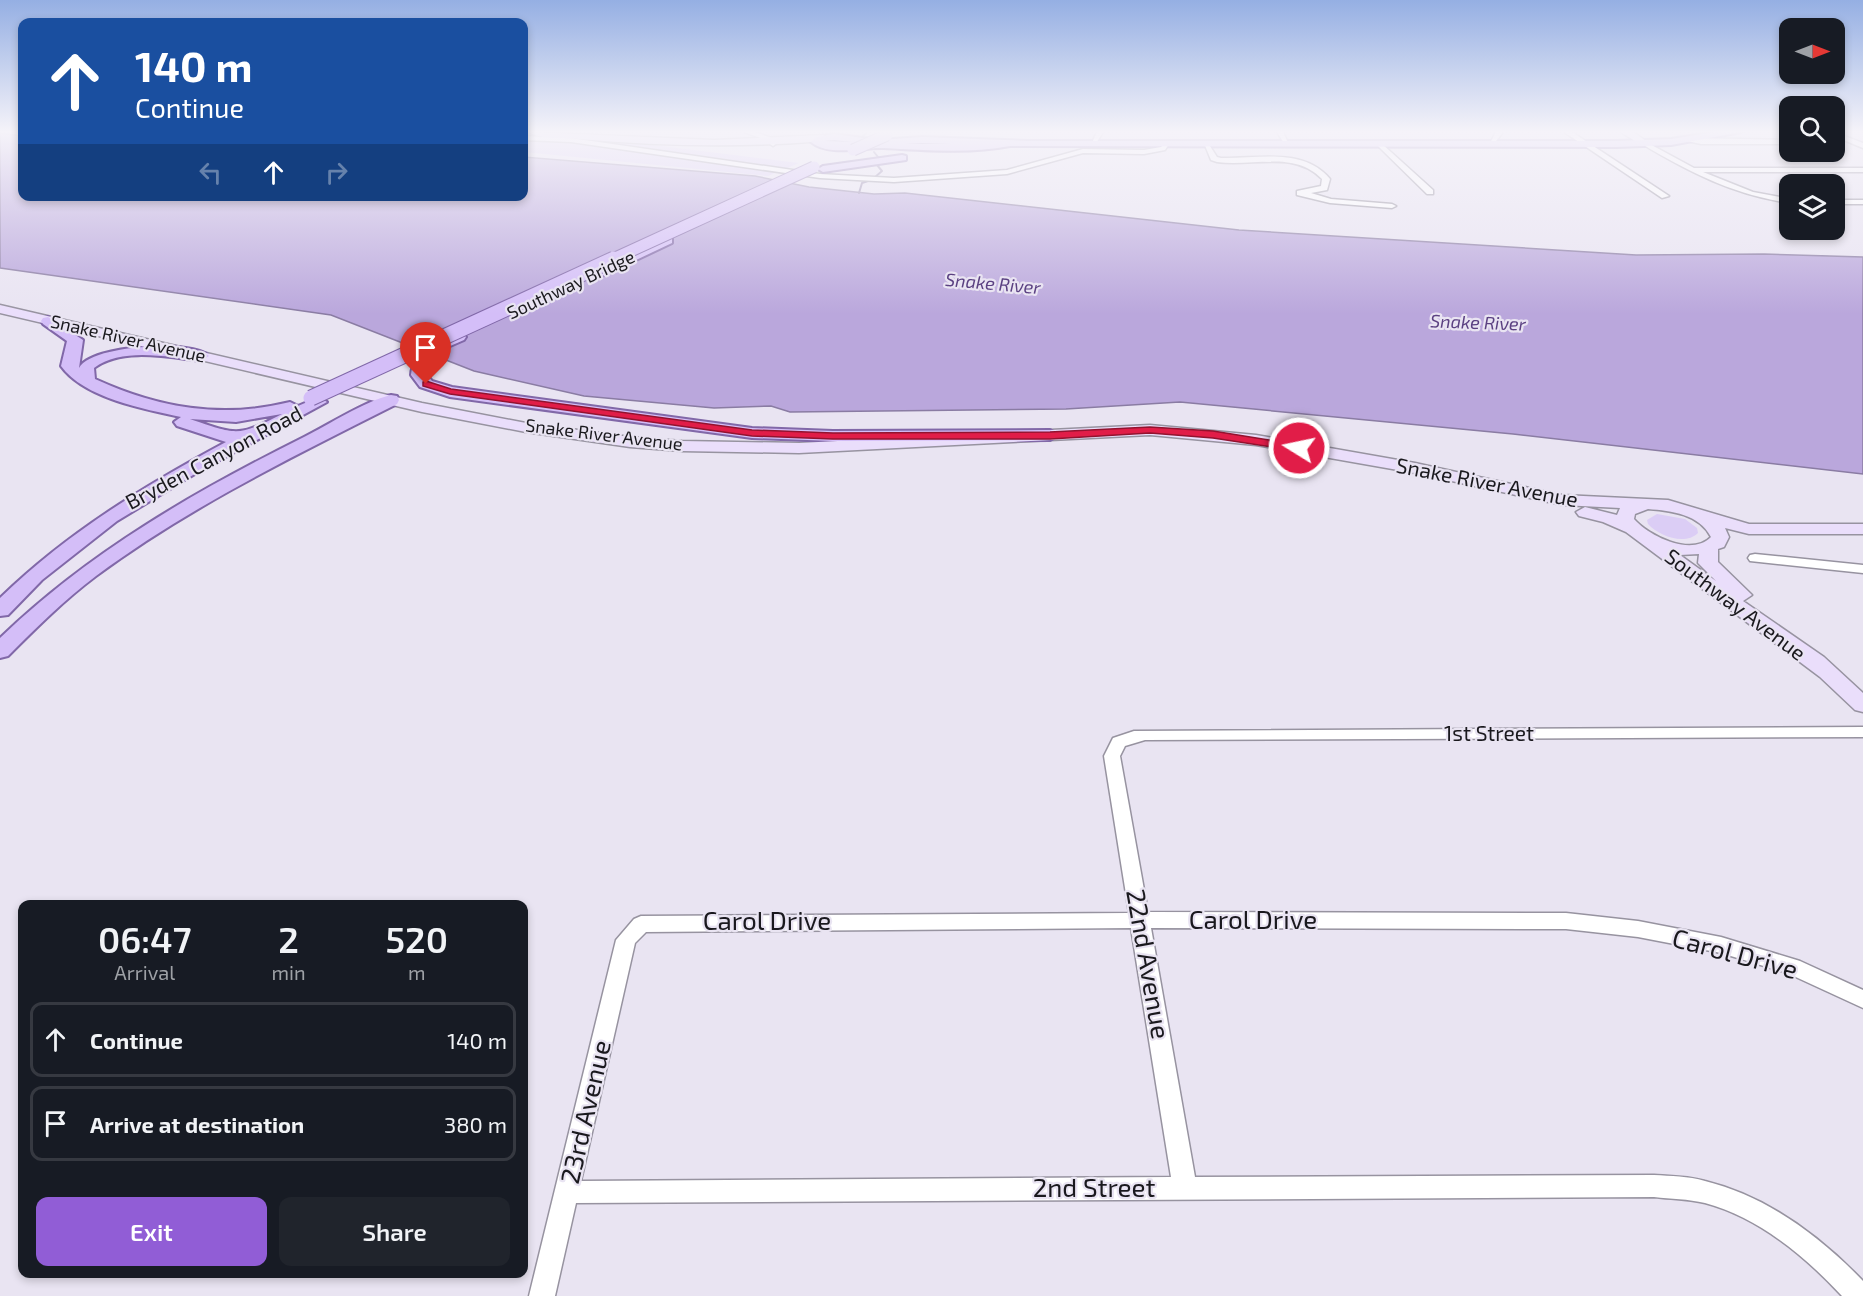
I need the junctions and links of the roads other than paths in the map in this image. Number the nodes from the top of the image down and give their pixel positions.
1 (765, 192) edge
2 (766, 192) edge
3 (1302, 192) edge
4 (1660, 192) edge
5 (1755, 192) edge
6 (1665, 196) dead end
7 (1779, 199) edge
8 (1845, 202) edge
9 (1863, 202) edge
10 (1392, 206) dead end
11 (0, 309) edge
12 (48, 321) junction
13 (120, 336) junction
14 (436, 347) junction
15 (201, 356) junction
16 (71, 371) junction
17 (88, 382) junction
18 (315, 400) junction
19 (391, 400) junction
20 (169, 411) junction
21 (205, 430) junction
22 (256, 434) junction
23 (1050, 435) junction
24 (231, 438) junction
25 (191, 457) junction
26 (1363, 460) junction
27 (1647, 504) junction
28 (1699, 516) junction
29 (1863, 530) edge
30 (1638, 533) junction
31 (1863, 538) edge
32 (1713, 545) junction
33 (1755, 558) dead end
34 (1863, 569) edge
35 (0, 590) edge
36 (0, 610) edge
37 (0, 651) edge
38 (1826, 672) junction
39 (1863, 705) edge
40 (1863, 732) edge
41 (1117, 742) joint
42 (1141, 920) junction
43 (633, 930) joint
44 (1863, 999) edge
45 (1185, 1188) junction
46 (567, 1192) junction
47 (542, 1296) edge
48 (1860, 1296) edge

1 - 18 main road, Southway Bridge, bridge
2 - 14 main road, Southway Bridge
3 - 10 street
4 - 6 street
5 - 7 street
8 - 9 street
11 - 12 main road, Snake River Avenue
12 - 13 main road, Snake River Avenue
12 - 16 main road
13 - 15 main road, Snake River Avenue
13 - 16 main road
14 - 18 main road, Southway Bridge
14 - 23 main road
15 - 17 main road
15 - 19 main road, Snake River Avenue
16 - 17 main road
17 - 20 main road
18 - 20 main road
18 - 22 main road, Bryden Canyon Road
18 - 24 main road, Bryden Canyon Road
19 - 23 main road, Snake River Avenue
19 - 37 main road
20 - 21 main road
21 - 24 main road
21 - 25 main road
22 - 24 main road
22 - 36 main road, Bryden Canyon Road
23 - 26 main road, Snake River Avenue
24 - 25 main road, Bryden Canyon Road
25 - 35 main road, Bryden Canyon Road
26 - 27 main road, Snake River Avenue
26 - 30 main road, Snake River Avenue
27 - 28 main road, Snake River Avenue
27 - 30 main road
28 - 29 main road
28 - 32 main road, Southway Avenue
30 - 32 main road
30 - 38 main road, Southway Avenue
31 - 32 main road
32 - 38 main road, Southway Avenue
33 - 34 street
38 - 39 main road, Southway Avenue
40 - 41 street, 1st Street
41 - 42 street, 22nd Avenue
42 - 43 street, Carol Drive
42 - 44 street, Carol Drive
42 - 45 street, 22nd Avenue
43 - 46 street, 23rd Avenue
45 - 46 street, 2nd Street
45 - 48 street, 2nd Street
46 - 47 street, 23rd Avenue

